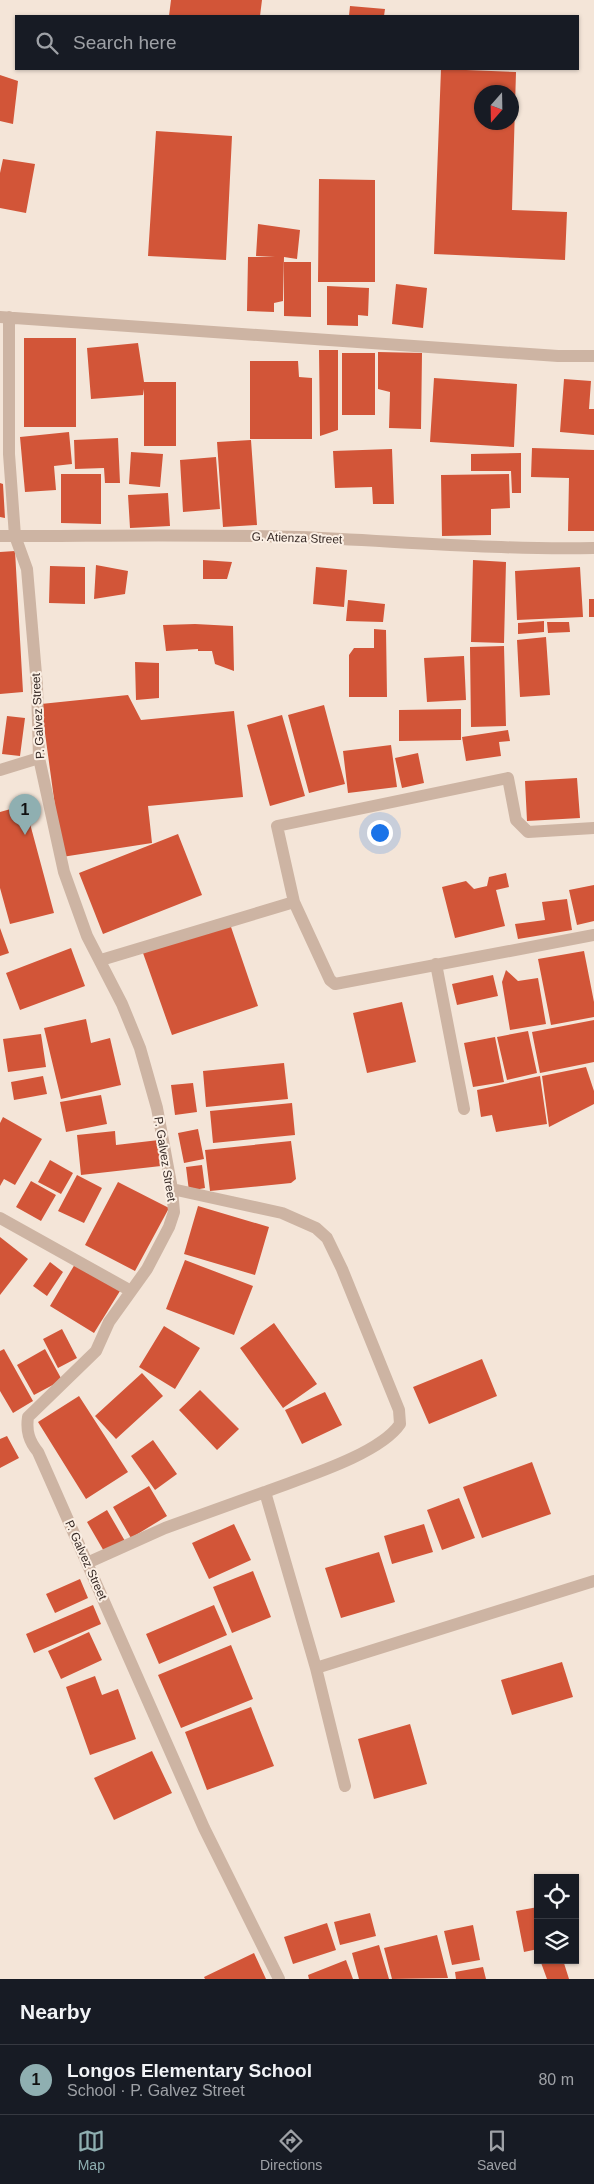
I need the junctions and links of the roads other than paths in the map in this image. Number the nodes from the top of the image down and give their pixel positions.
1 (5, 317) edge
2 (594, 356) edge
3 (0, 536) edge
4 (15, 536) junction
5 (594, 548) edge
6 (39, 758) junction
7 (0, 770) edge
8 (594, 828) edge
9 (294, 902) junction
10 (594, 935) edge
11 (101, 960) junction
12 (436, 964) junction
13 (464, 1109) dead end
14 (172, 1189) junction
15 (0, 1218) edge
16 (131, 1292) junction
17 (265, 1492) junction
18 (87, 1563) junction
19 (594, 1581) edge
20 (316, 1668) junction
21 (345, 1786) dead end
22 (279, 1979) edge

1 - 2 street
1 - 4 street, P. Galvez Street
3 - 4 street, G. Atienza Street
4 - 5 street, G. Atienza Street
4 - 6 street, P. Galvez Street
6 - 7 street
6 - 11 street, P. Galvez Street
8 - 9 street
9 - 11 street
9 - 12 street
10 - 12 street
11 - 14 street, P. Galvez Street
12 - 13 street
14 - 16 street, P. Galvez Street
14 - 17 street
15 - 16 street
16 - 18 street, P. Galvez Street
17 - 18 street
17 - 20 street
18 - 22 street, P. Galvez Street
19 - 20 street
20 - 21 street

